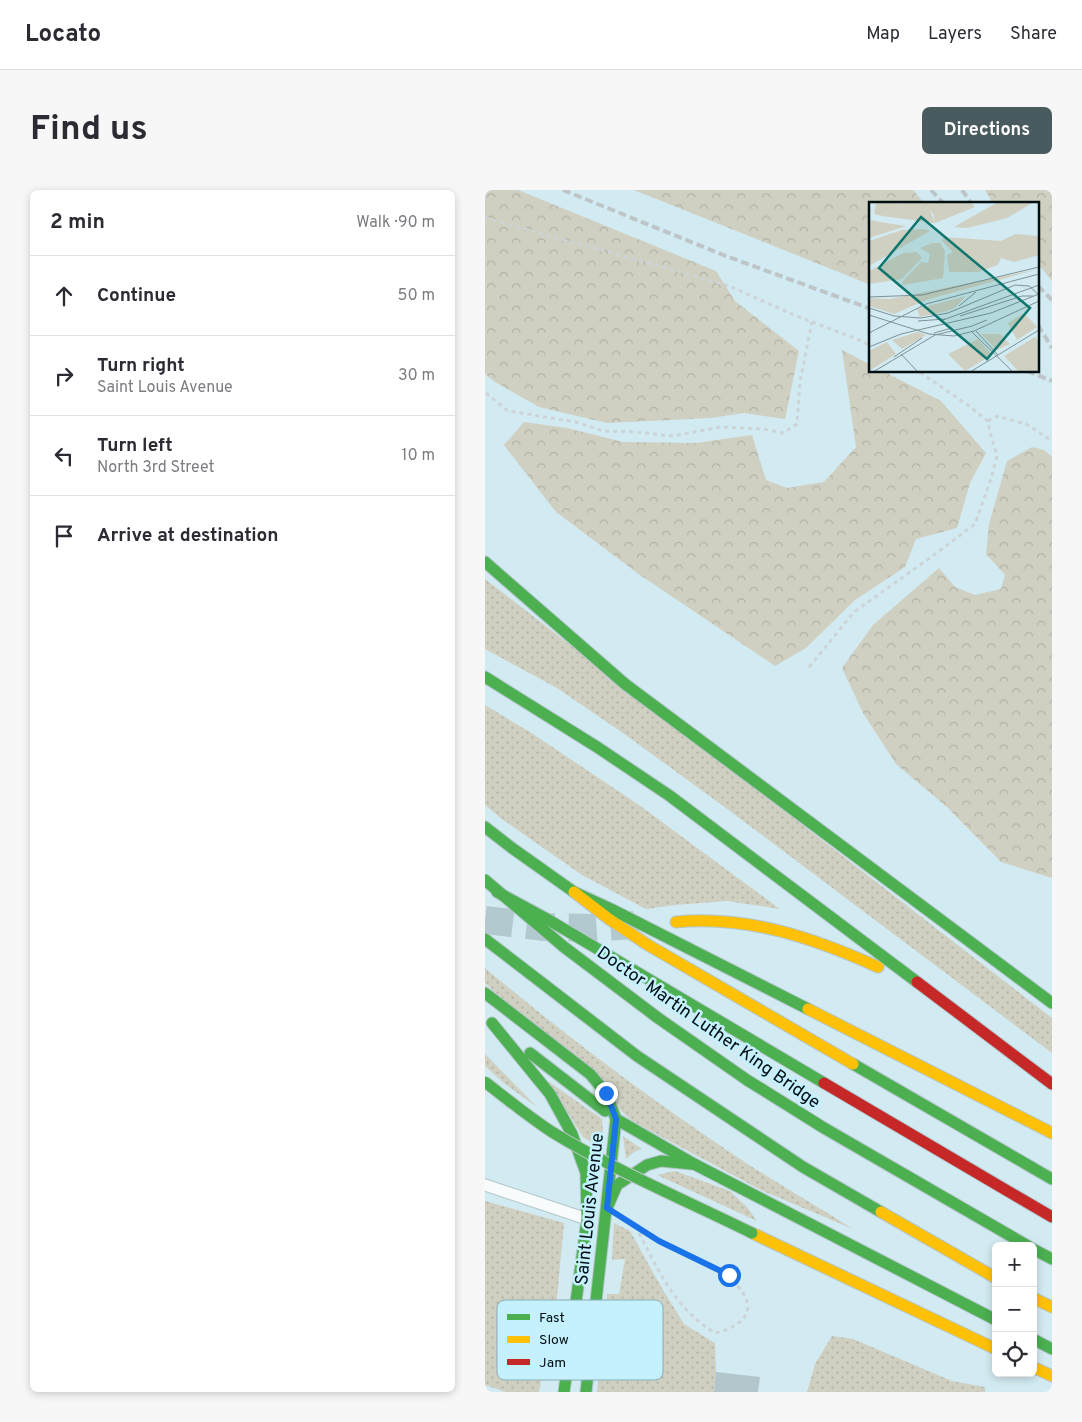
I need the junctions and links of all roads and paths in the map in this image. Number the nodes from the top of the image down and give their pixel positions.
1 (485, 218) edge
2 (812, 322) junction
3 (869, 345) edge
4 (919, 372) edge
5 (486, 393) dead end
6 (988, 421) junction
7 (1052, 441) edge
8 (485, 562) edge
9 (809, 667) dead end
10 (485, 677) edge
11 (485, 827) edge
12 (485, 880) edge
13 (497, 892) junction
14 (574, 892) junction
15 (676, 922) dead end
16 (485, 939) edge
17 (923, 987) junction
18 (485, 993) edge
19 (1052, 1003) edge
20 (489, 1020) edge
21 (485, 1082) edge
22 (1052, 1084) edge
23 (616, 1119) junction
24 (1052, 1133) edge
25 (694, 1164) junction
26 (1052, 1179) edge
27 (485, 1185) edge
28 (607, 1208) junction
29 (1052, 1217) edge
30 (587, 1219) junction
31 (636, 1227) junction
32 (1021, 1242) edge
33 (1037, 1251) edge
34 (1052, 1260) edge
35 (992, 1276) edge
36 (576, 1300) edge
37 (596, 1300) edge
38 (1037, 1300) edge
39 (1052, 1307) edge
40 (992, 1318) edge
41 (1037, 1341) edge
42 (992, 1347) edge
43 (1052, 1349) edge
44 (1037, 1369) edge
45 (1052, 1376) edge

1 - 2 path
2 - 3 path
2 - 5 path
4 - 6 path
6 - 7 path
6 - 9 path
8 - 19 main road
10 - 17 main road
11 - 14 main road
12 - 13 main road, Doctor Martin Luther King Bridge
13 - 29 main road
13 - 32 main road, Doctor Martin Luther King Bridge
14 - 24 main road
14 - 26 main road
15 - 17 main road
16 - 35 main road
17 - 22 main road
18 - 23 main road
20 - 23 main road
20 - 30 main road, Saint Louis Avenue
21 - 42 main road, bridge
23 - 25 main road
23 - 28 main road, Saint Louis Avenue
25 - 28 main road
25 - 40 main road
27 - 30 lane
28 - 31 path
28 - 37 main road, Saint Louis Avenue
30 - 36 main road, Saint Louis Avenue
31 - 31 path
33 - 34 main road
38 - 39 main road
41 - 43 main road
44 - 45 main road

